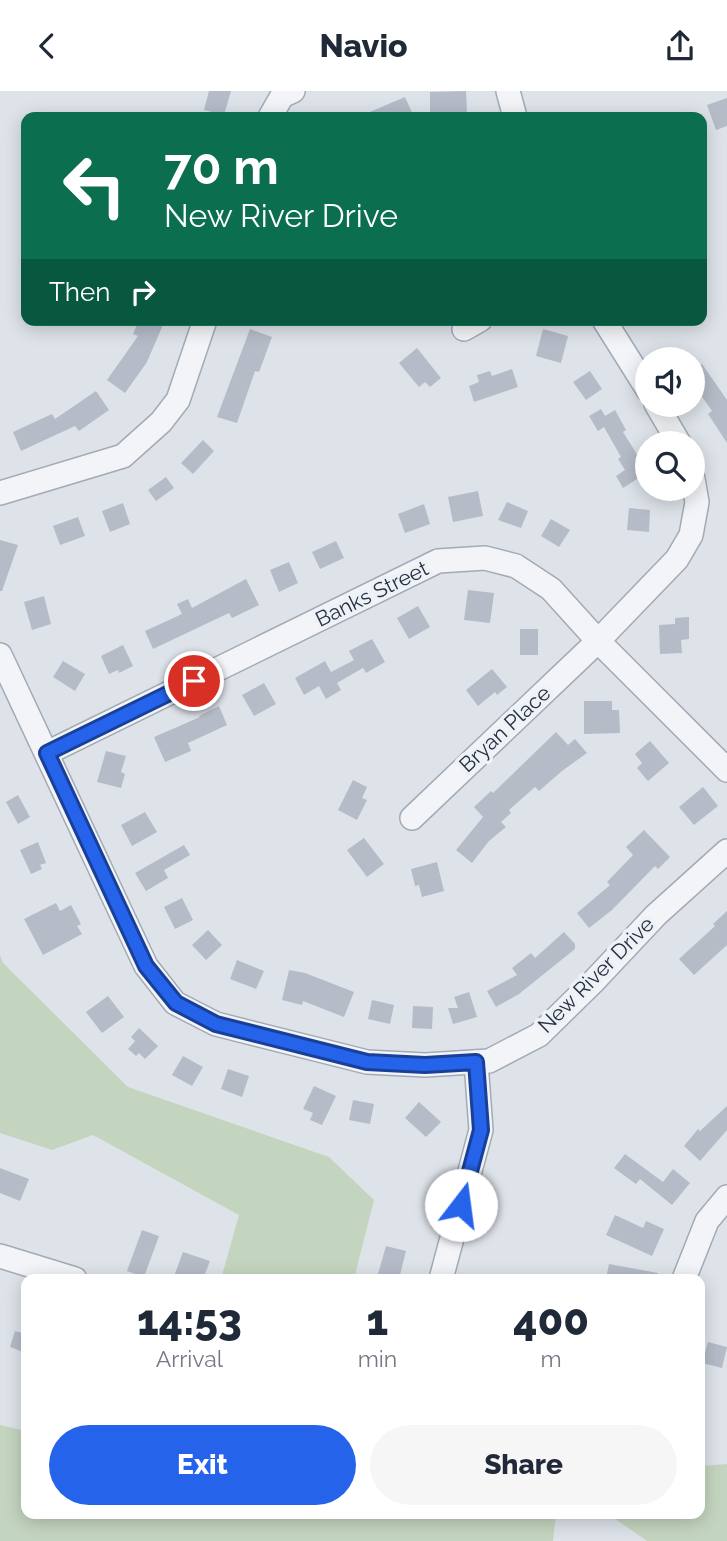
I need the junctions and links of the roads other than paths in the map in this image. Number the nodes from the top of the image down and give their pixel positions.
1 (293, 91) edge
2 (508, 91) edge
3 (273, 112) edge
4 (513, 112) edge
5 (203, 326) edge
6 (608, 326) edge
7 (635, 369) edge
8 (0, 493) edge
9 (697, 501) edge
10 (598, 641) junction
11 (0, 655) edge
12 (47, 753) junction
13 (727, 770) edge
14 (412, 818) dead end
15 (727, 851) edge
16 (476, 1062) junction
17 (727, 1197) edge
18 (0, 1256) edge
19 (59, 1274) edge
20 (442, 1274) edge
21 (686, 1274) edge

1 - 3 street
2 - 4 street
5 - 8 street
6 - 7 street
9 - 10 street, Bryan Place
10 - 12 street, Banks Street
10 - 13 street, Banks Street
10 - 14 street, Bryan Place
11 - 12 street, New River Drive
12 - 16 street, New River Drive
15 - 16 street, New River Drive
16 - 20 street
17 - 21 street
18 - 19 street

